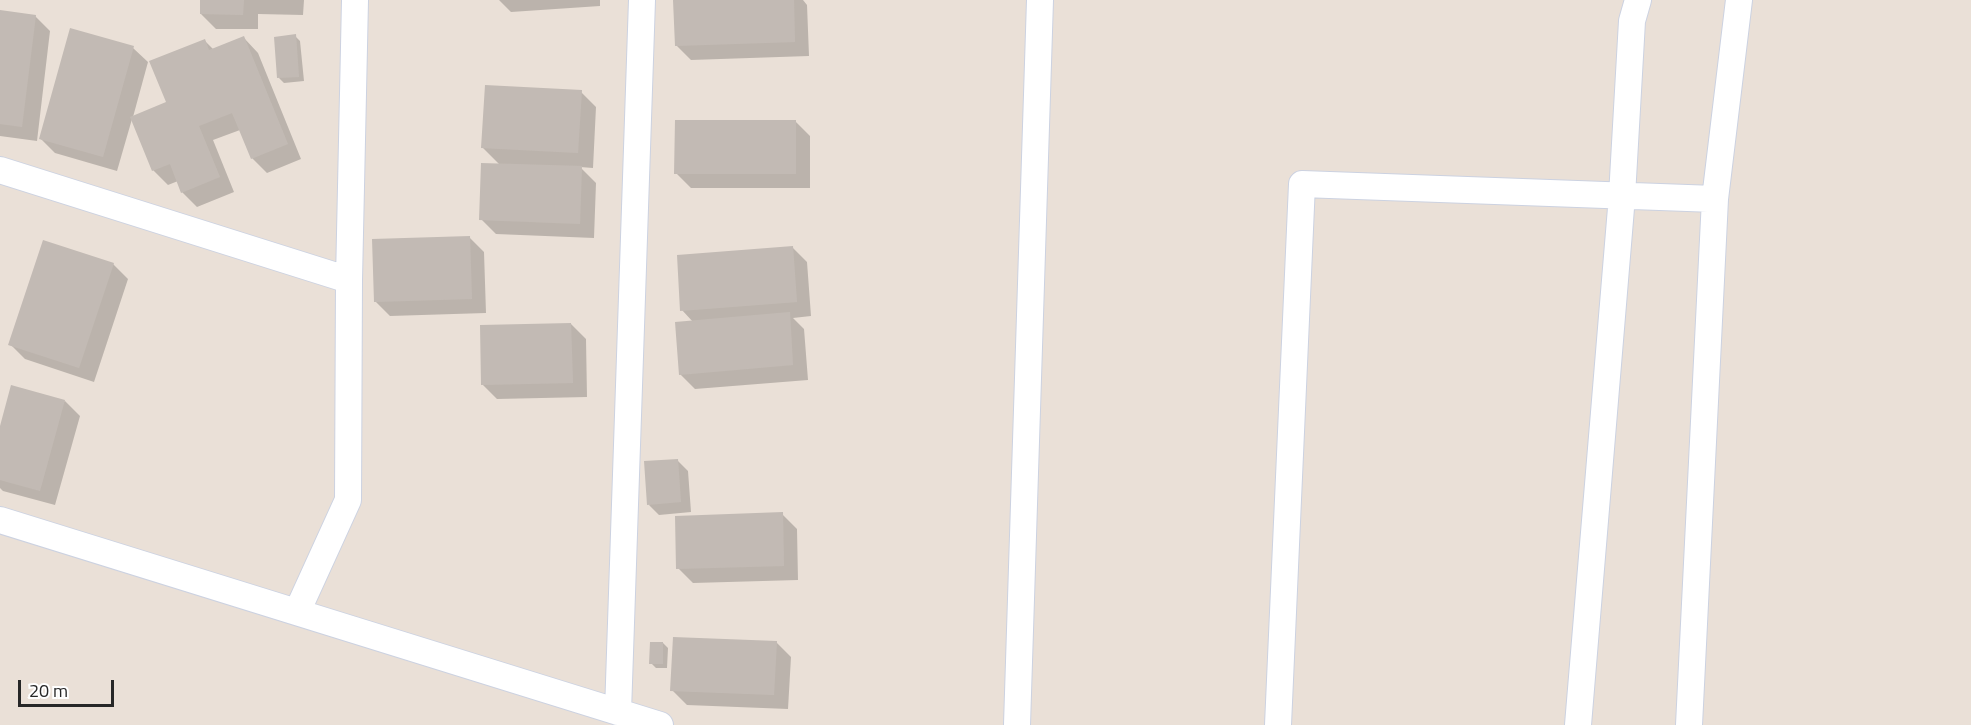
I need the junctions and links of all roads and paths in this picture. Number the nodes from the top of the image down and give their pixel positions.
1 (355, 0) edge
2 (642, 0) edge
3 (1040, 0) edge
4 (1638, 0) edge
5 (1739, 0) edge
6 (0, 170) edge
7 (1622, 196) junction
8 (1715, 199) junction
9 (349, 280) junction
10 (0, 520) edge
11 (297, 612) junction
12 (618, 712) junction
13 (660, 725) edge
14 (1017, 725) edge
15 (1278, 725) edge
16 (1578, 725) edge
17 (1689, 725) edge

1 - 9 street
2 - 12 street
3 - 14 street
4 - 7 street
5 - 8 street
6 - 9 street
7 - 8 street
7 - 15 street
7 - 16 street
8 - 17 street
9 - 11 street
10 - 11 street
11 - 12 street
12 - 13 street

